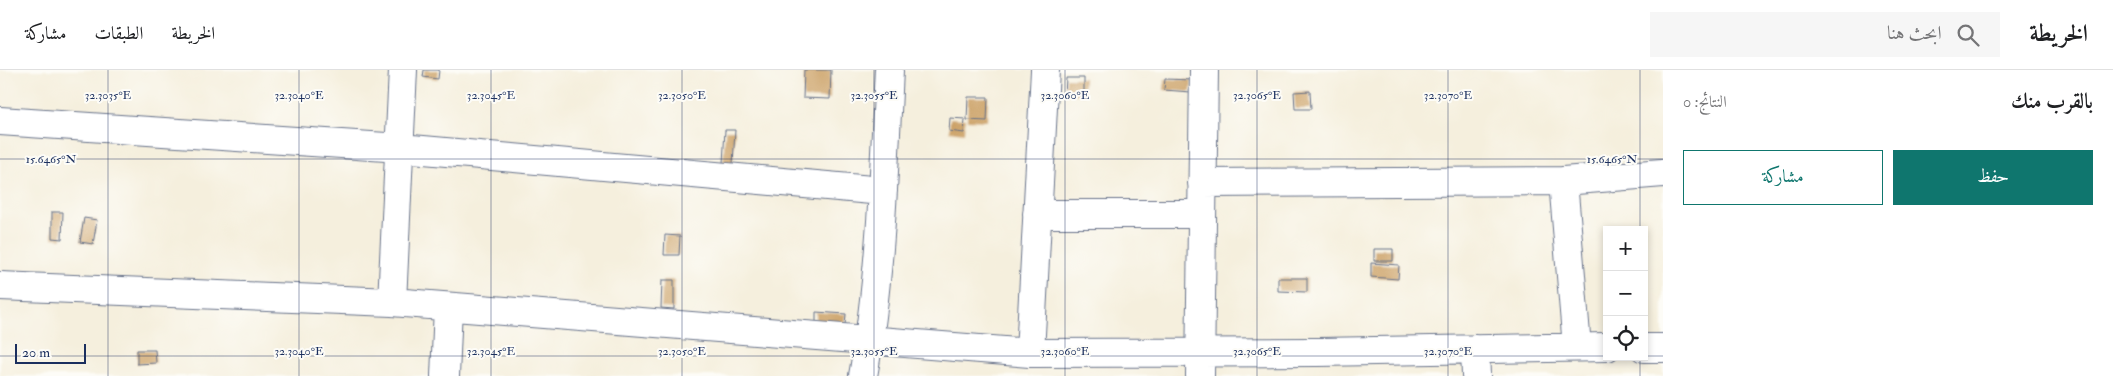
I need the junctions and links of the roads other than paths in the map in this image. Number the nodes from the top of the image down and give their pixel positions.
1 (403, 70) edge
2 (889, 70) edge
3 (1045, 70) edge
4 (1204, 70) edge
5 (0, 121) edge
6 (400, 148) junction
7 (1663, 173) edge
8 (1563, 181) junction
9 (1202, 183) junction
10 (883, 191) junction
11 (1037, 214) junction
12 (1202, 214) junction
13 (0, 286) edge
14 (392, 302) junction
15 (448, 307) junction
16 (869, 341) junction
17 (1576, 347) junction
18 (1603, 347) edge
19 (1648, 348) edge
20 (1663, 348) edge
21 (1475, 349) junction
22 (1030, 353) junction
23 (1200, 364) edge
24 (445, 376) edge
25 (863, 376) edge
26 (1476, 376) edge

1 - 6 street
2 - 10 street
3 - 11 street
4 - 9 street
5 - 6 street
6 - 10 street
6 - 14 street
7 - 8 street
8 - 9 street
8 - 17 street
9 - 12 street
10 - 16 street
11 - 12 street
11 - 22 street
12 - 23 street
13 - 14 street
14 - 15 street
15 - 16 street
15 - 24 street
16 - 22 street
16 - 25 street
17 - 18 street
17 - 21 street
19 - 20 street
21 - 23 street
21 - 26 street
22 - 23 street

